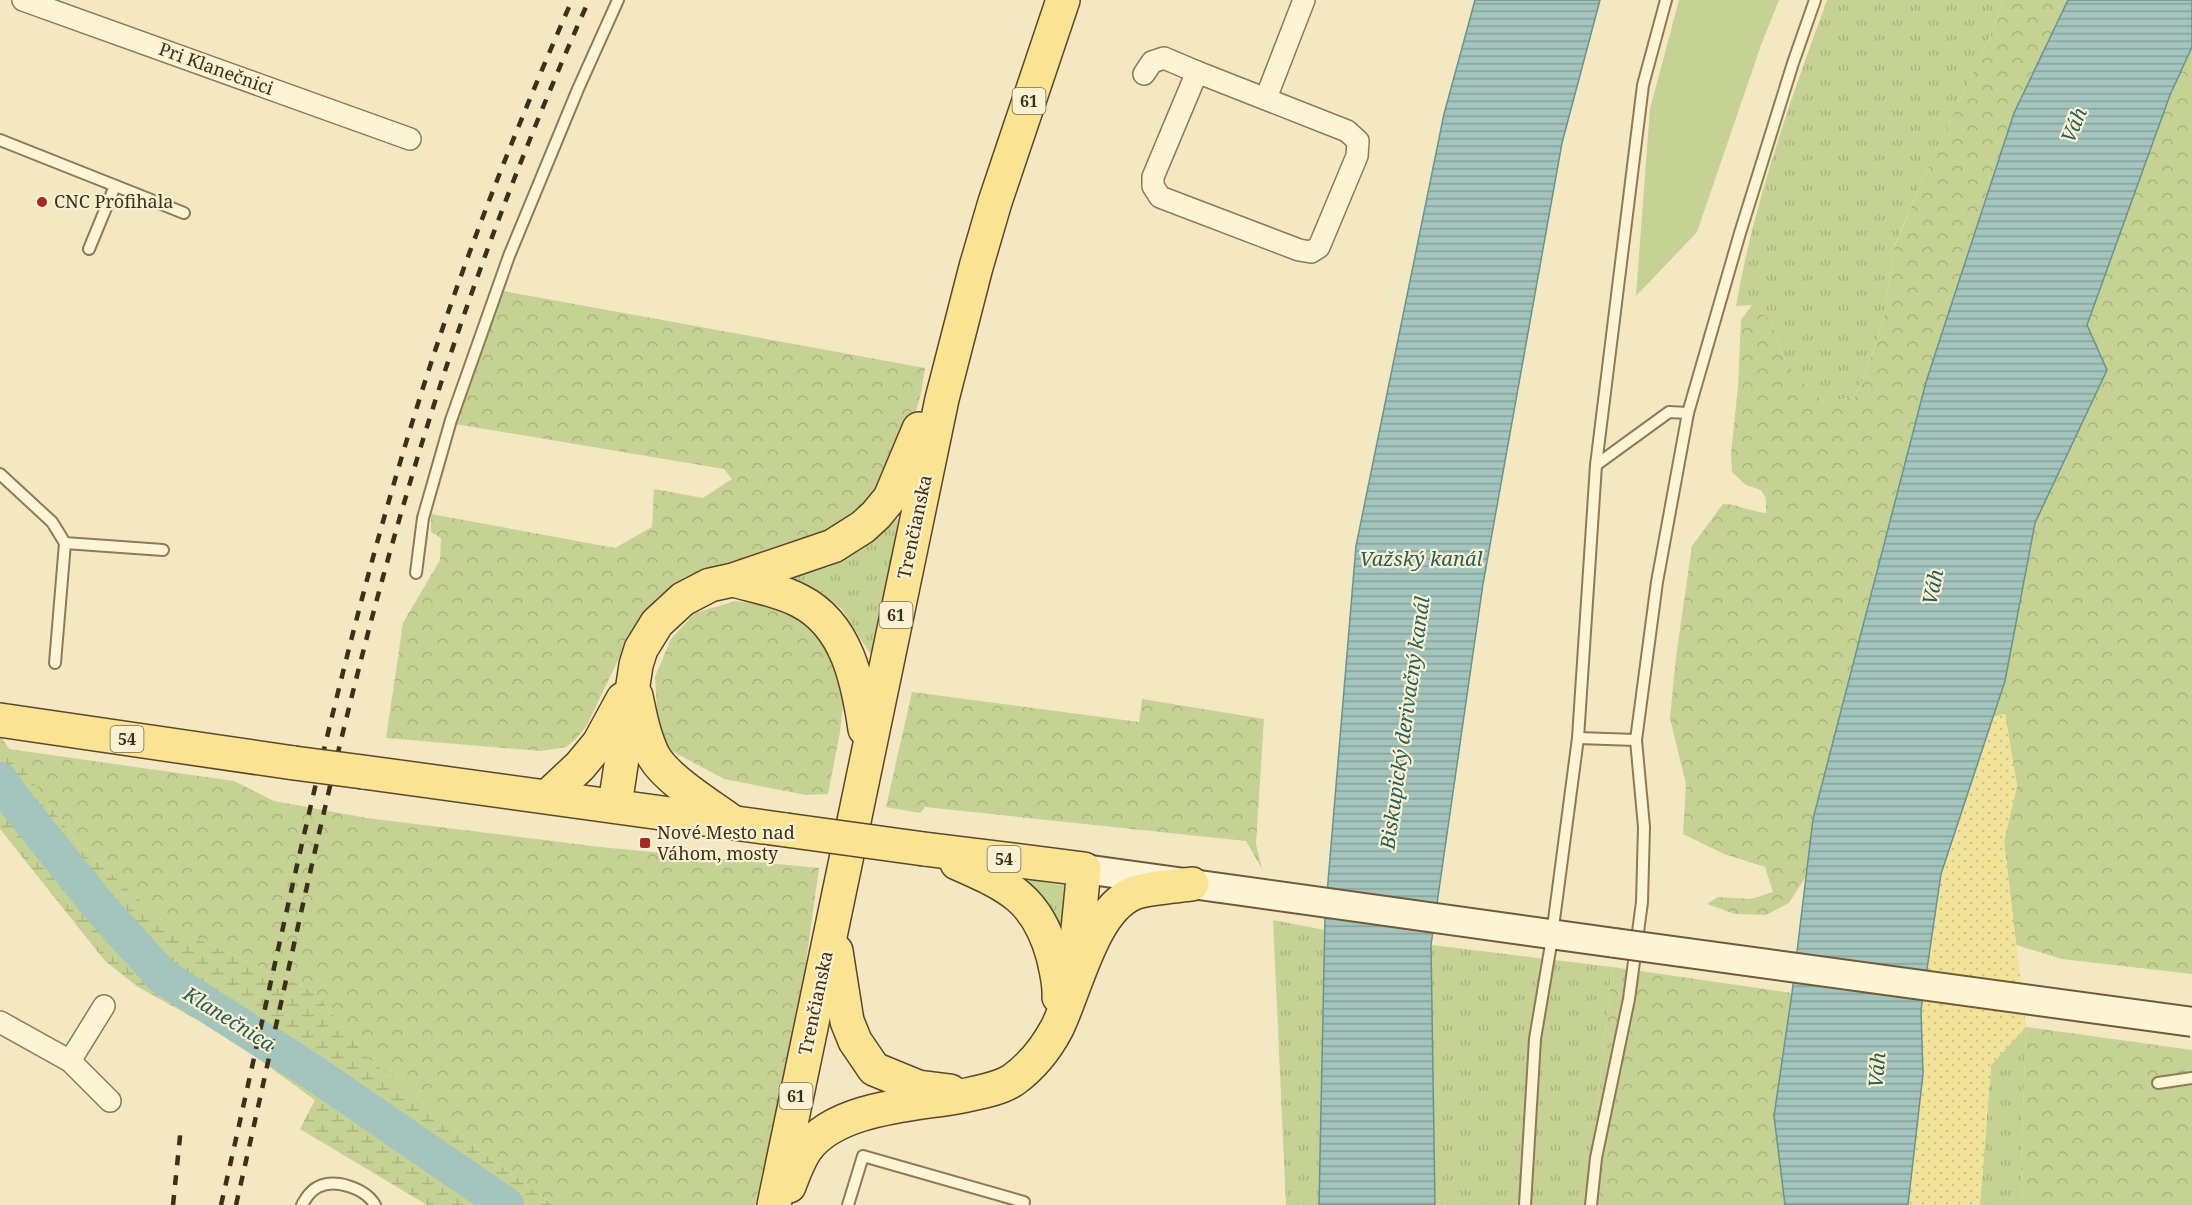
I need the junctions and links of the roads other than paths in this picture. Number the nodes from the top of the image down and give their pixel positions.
1 (22, 0) edge
2 (618, 0) edge
3 (1063, 0) edge
4 (1304, 0) edge
5 (1666, 0) edge
6 (1815, 0) edge
7 (1197, 72) junction
8 (1144, 74) dead end
9 (1266, 98) junction
10 (410, 139) dead end
11 (0, 140) edge
12 (115, 186) junction
13 (184, 213) dead end
14 (89, 249) dead end
15 (942, 399) junction
16 (1688, 413) junction
17 (1596, 465) junction
18 (0, 474) edge
19 (64, 543) junction
20 (163, 550) dead end
21 (416, 573) dead end
22 (732, 580) junction
23 (55, 663) dead end
24 (633, 683) junction
25 (0, 720) edge
26 (1578, 738) junction
27 (1636, 740) junction
28 (869, 751) junction
29 (548, 796) junction
30 (615, 806) junction
31 (733, 822) junction
32 (924, 849) junction
33 (1084, 869) junction
34 (1192, 884) junction
35 (833, 924) junction
36 (1552, 933) junction
37 (1072, 991) junction
38 (104, 1006) dead end
39 (0, 1022) edge
40 (2192, 1022) edge
41 (1056, 1029) junction
42 (70, 1061) junction
43 (2192, 1078) edge
44 (2158, 1083) dead end
45 (973, 1094) junction
46 (110, 1101) dead end
47 (1024, 1202) dead end
48 (302, 1205) edge
49 (375, 1205) edge
50 (774, 1205) edge
51 (783, 1205) edge
52 (848, 1205) edge
53 (1525, 1205) edge
54 (1590, 1205) edge

1 - 10 street, Pri Klanečnici
2 - 21 lane
3 - 15 main road, Trenčianska / 61
4 - 9 street
5 - 17 lane
6 - 16 lane
7 - 8 street
7 - 9 street
7 - 9 street
11 - 12 lane
12 - 13 lane
12 - 14 lane
15 - 22 main road
15 - 28 main road, Trenčianska / 61
16 - 17 lane
16 - 27 lane
17 - 26 lane
18 - 19 lane
19 - 20 lane
19 - 23 lane
22 - 24 main road
22 - 28 main road
24 - 29 main road
24 - 30 main road
24 - 31 main road
25 - 29 main road, 54, bridge
26 - 27 lane
26 - 36 lane
27 - 54 lane
28 - 35 main road, Trenčianska / 61
29 - 30 main road, 54
30 - 31 main road, 54
31 - 32 main road, 54, bridge
32 - 33 main road, 54
32 - 41 main road
33 - 34 main road
33 - 37 main road
34 - 36 main road
34 - 37 main road
35 - 45 main road
35 - 50 main road, Trenčianska / 61
36 - 40 main road, bridge
36 - 53 lane
37 - 41 main road
38 - 42 street
39 - 42 street
41 - 45 main road
42 - 46 street
43 - 44 lane
45 - 51 main road
47 - 52 lane
48 - 49 lane

